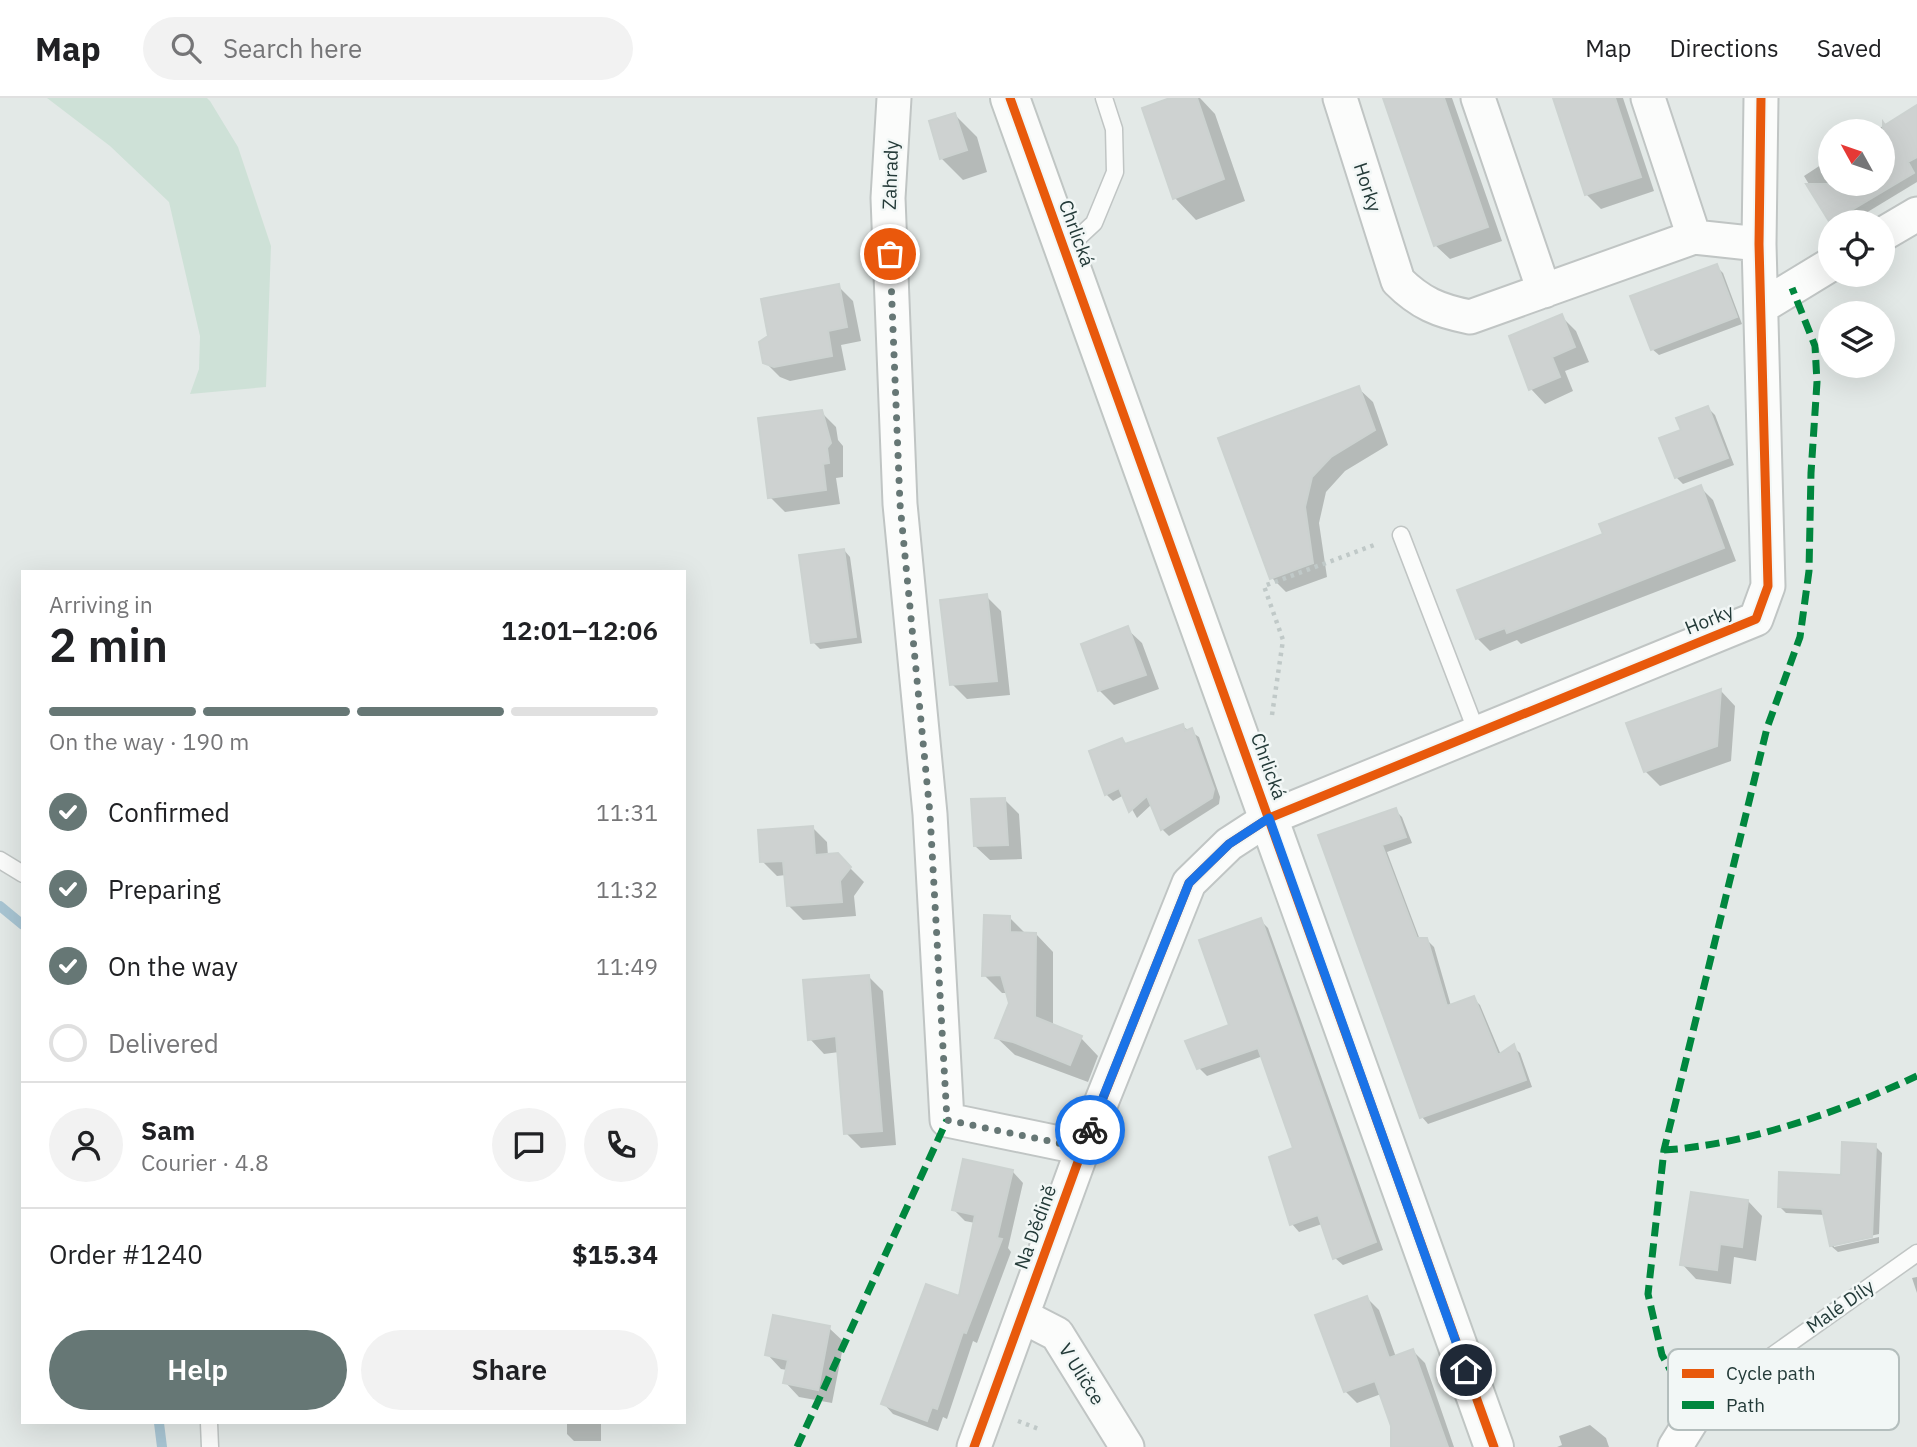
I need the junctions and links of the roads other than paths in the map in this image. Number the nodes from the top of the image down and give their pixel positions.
1 (894, 98) edge
2 (1010, 98) edge
3 (1104, 98) edge
4 (1340, 98) edge
5 (1478, 98) edge
6 (1648, 98) edge
7 (1761, 98) edge
8 (1917, 214) edge
9 (1895, 227) edge
10 (1694, 237) junction
11 (1759, 244) junction
12 (1065, 250) junction
13 (1818, 272) edge
14 (1544, 291) junction
15 (1761, 307) junction
16 (1401, 535) road end
17 (1477, 733) junction
18 (1269, 818) junction
19 (0, 860) edge
20 (21, 873) edge
21 (1083, 1148) junction
22 (1917, 1253) edge
23 (1022, 1316) junction
24 (1782, 1349) edge
25 (209, 1424) edge
26 (1686, 1430) edge
27 (210, 1447) edge
28 (974, 1447) edge
29 (1127, 1447) edge
30 (1494, 1447) edge
31 (1675, 1447) edge

1 - 21 street, Zahrady
2 - 12 street, Chrlická
3 - 12 lane
4 - 14 street, Horky
5 - 14 street
6 - 10 street
7 - 11 street, Horky
8 - 9 street
10 - 11 street, Horky
10 - 14 street, Horky
11 - 15 street, Horky
12 - 18 street, Chrlická
13 - 15 street
15 - 17 street, Horky
16 - 17 lane
17 - 18 street, Horky
18 - 21 street, Na Dědině
18 - 30 street, Chrlická
19 - 20 lane
21 - 23 street, Na Dědině
22 - 24 lane, Malé Díly
23 - 28 street, Na Dědině
23 - 29 street, V Uličce
25 - 27 lane
26 - 31 street, Malé Díly

